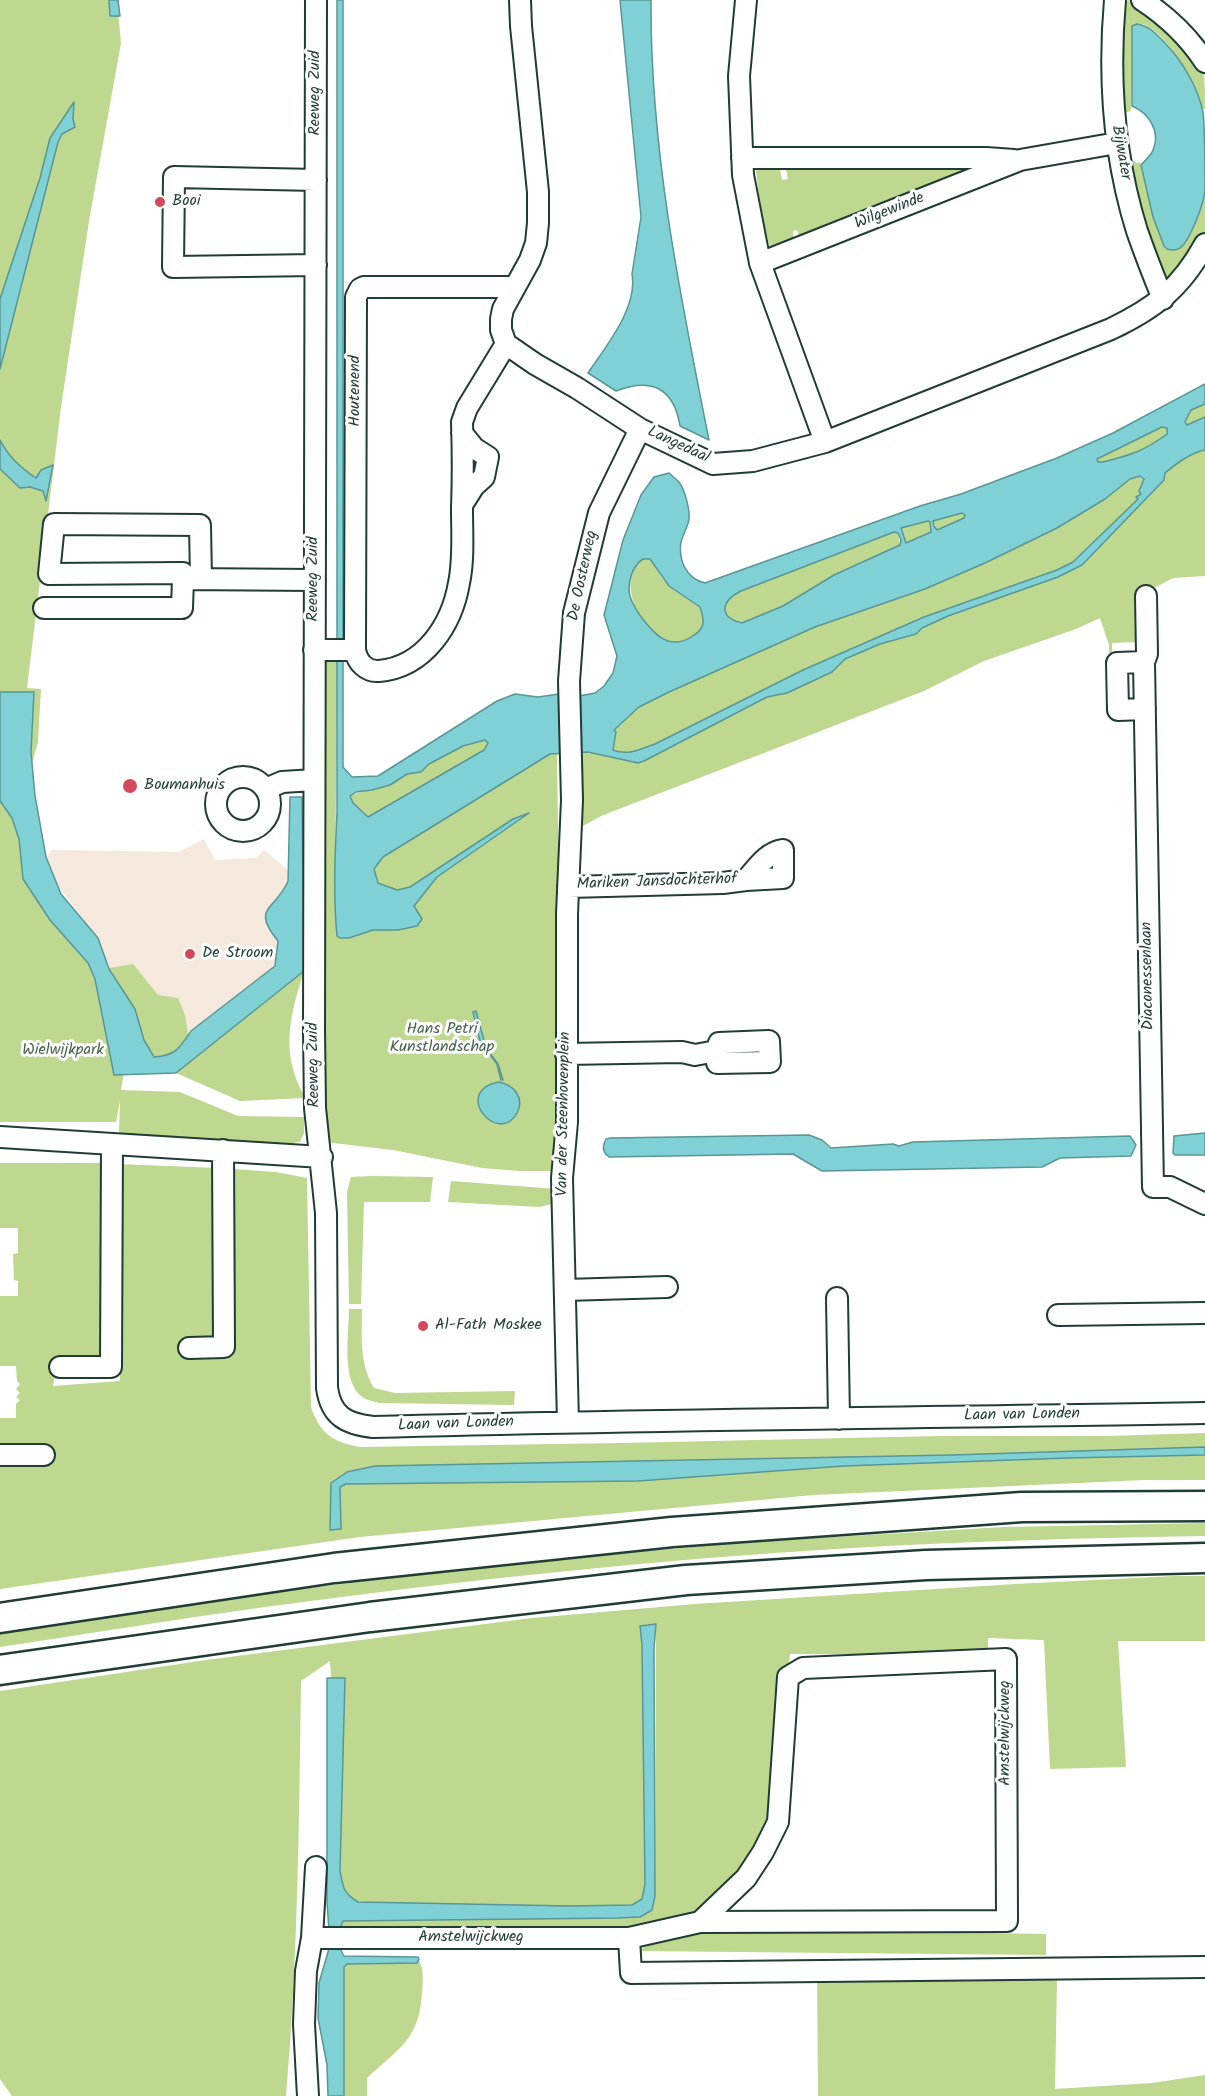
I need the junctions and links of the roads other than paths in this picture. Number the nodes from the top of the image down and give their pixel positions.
1 (316, 0) edge
2 (520, 0) edge
3 (746, 0) edge
4 (1115, 0) edge
5 (1142, 0) edge
6 (1205, 62) edge
7 (1117, 143) junction
8 (742, 158) junction
9 (1020, 160) junction
10 (316, 180) junction
11 (1205, 244) edge
12 (760, 263) junction
13 (316, 264) junction
14 (515, 287) junction
15 (1163, 299) junction
16 (506, 344) junction
17 (640, 429) junction
18 (825, 442) junction
19 (192, 579) junction
20 (315, 580) junction
21 (1146, 596) dead end
22 (44, 608) dead end
23 (321, 650) junction
24 (355, 650) junction
25 (1144, 662) junction
26 (1145, 710) junction
27 (571, 770) joint
28 (314, 780) junction
29 (266, 789) dead end
30 (746, 880) dead end
31 (568, 887) junction
32 (716, 1051) dead end
33 (566, 1054) junction
34 (0, 1137) edge
35 (112, 1144) junction
36 (224, 1150) junction
37 (321, 1157) junction
38 (1205, 1204) edge
39 (667, 1287) dead end
40 (565, 1290) junction
41 (837, 1298) dead end
42 (1205, 1313) edge
43 (1058, 1315) dead end
44 (189, 1348) dead end
45 (60, 1366) dead end
46 (1205, 1413) edge
47 (839, 1419) junction
48 (568, 1422) junction
49 (0, 1455) edge
50 (44, 1455) dead end
51 (1205, 1506) edge
52 (1205, 1558) edge
53 (0, 1618) edge
54 (0, 1670) edge
55 (316, 1867) dead end
56 (700, 1922) junction
57 (312, 1938) junction
58 (629, 1938) junction
59 (1205, 1966) edge
60 (308, 2096) edge

1 - 10 street, Reeweg Zuid
2 - 14 street
3 - 8 street
4 - 7 street, Bijwater
5 - 6 street
7 - 9 street, Wilgewinde
7 - 15 street, Bijwater
8 - 9 street, Wilgewinde
8 - 12 street
9 - 12 street, Wilgewinde
10 - 13 street, Reeweg Zuid
10 - 13 street
11 - 15 street, Langedaal
12 - 18 street
13 - 20 street, Reeweg Zuid
14 - 16 street
14 - 24 street, Houtenend
15 - 18 street, Langedaal
16 - 17 street, Langedaal
16 - 24 street
17 - 18 street, Langedaal
17 - 27 street, De Oosterweg
19 - 19 street
19 - 20 street
19 - 22 street
20 - 23 street, Reeweg Zuid
21 - 25 street, Diaconessenlaan
23 - 24 street
23 - 28 street, Reeweg Zuid
25 - 26 street, Diaconessenlaan
25 - 26 street
26 - 38 street, Diaconessenlaan
27 - 31 street, Van der Steenhovenplein
28 - 29 street
28 - 37 street, Reeweg Zuid
30 - 31 street, Mariken Jansdochterhof
31 - 33 street, Van der Steenhovenplein
32 - 33 street
33 - 40 street, Van der Steenhovenplein
34 - 35 street
35 - 36 street
35 - 45 street
36 - 37 street
36 - 44 street
37 - 48 street, Laan van Londen
39 - 40 street
40 - 48 street, Van der Steenhovenplein
41 - 47 street
42 - 43 street
46 - 47 street, Laan van Londen
47 - 48 street, Laan van Londen
49 - 50 street
51 - 53 highway
52 - 54 highway
55 - 57 street
56 - 56 street, Amstelwijckweg
56 - 58 street, Amstelwijckweg
57 - 58 street, Amstelwijckweg
57 - 60 street
58 - 59 street

